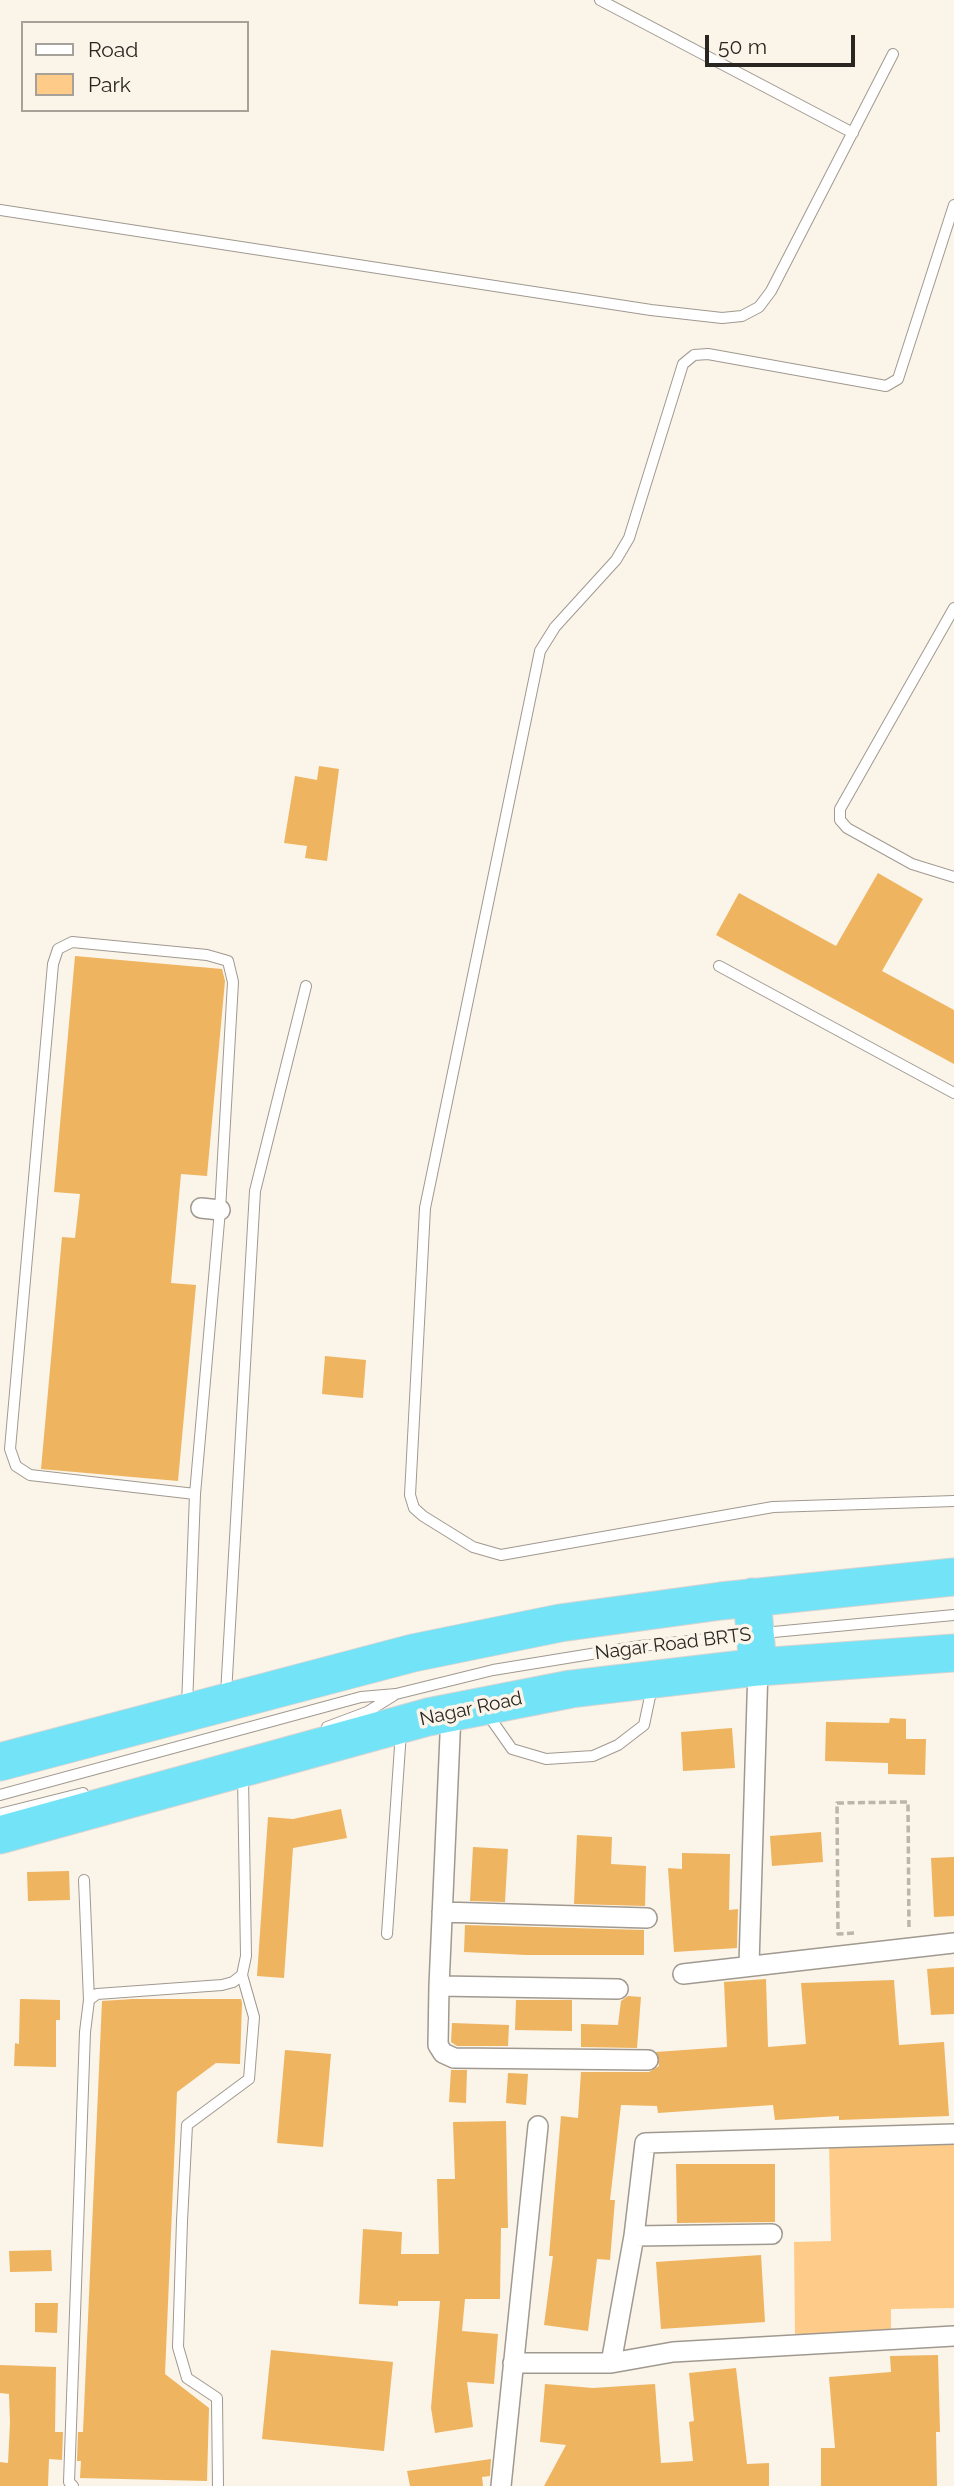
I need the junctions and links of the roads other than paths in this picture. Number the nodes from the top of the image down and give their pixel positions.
1 (600, 0) edge
2 (893, 54) dead end
3 (852, 133) junction
4 (954, 205) edge
5 (0, 210) edge
6 (954, 608) edge
7 (954, 877) edge
8 (719, 966) dead end
9 (306, 986) dead end
10 (954, 1093) edge
11 (195, 1494) junction
12 (954, 1501) edge
13 (954, 1577) edge
14 (752, 1597) junction
15 (954, 1615) edge
16 (757, 1650) junction
17 (954, 1653) edge
18 (654, 1679) junction
19 (225, 1702) junction
20 (398, 1709) junction
21 (466, 1709) junction
22 (187, 1712) junction
23 (310, 1733) dead end
24 (0, 1762) edge
25 (242, 1766) junction
26 (99, 1789) dead end
27 (0, 1795) edge
28 (0, 1814) edge
29 (0, 1835) edge
30 (84, 1880) dead end
31 (442, 1912) junction
32 (647, 1917) dead end
33 (387, 1934) dead end
34 (954, 1943) edge
35 (749, 1965) junction
36 (683, 1974) dead end
37 (242, 1975) junction
38 (439, 1986) junction
39 (618, 1989) dead end
40 (89, 2000) junction
41 (648, 2060) dead end
42 (538, 2126) dead end
43 (954, 2134) edge
44 (772, 2234) dead end
45 (634, 2236) junction
46 (954, 2336) edge
47 (513, 2363) junction
48 (611, 2364) junction
49 (73, 2486) edge
50 (218, 2486) edge
51 (500, 2486) edge

1 - 3 lane
2 - 3 lane
3 - 5 lane
4 - 12 lane
6 - 7 lane
8 - 10 lane
9 - 19 lane
11 - 11 lane
11 - 22 lane
13 - 14 highway
14 - 16 highway
14 - 19 highway
15 - 16 lane, Nagar Road BRTS
16 - 17 highway, Nagar Road
16 - 18 highway, Nagar Road
16 - 20 lane, Nagar Road BRTS
16 - 35 street
18 - 21 highway, Nagar Road
18 - 21 lane
19 - 22 highway
20 - 21 highway, Nagar Road
20 - 23 lane
20 - 25 highway, Nagar Road
20 - 27 lane
20 - 33 lane
21 - 31 street
22 - 24 highway
25 - 29 highway, Nagar Road
25 - 37 lane
26 - 28 lane
30 - 40 lane
31 - 32 street
31 - 38 street
34 - 35 street
35 - 36 street
37 - 40 lane
37 - 50 lane
38 - 39 street
38 - 41 street
40 - 49 lane
42 - 47 street
43 - 45 street
44 - 45 street
45 - 48 street
46 - 48 street
47 - 48 street
47 - 51 street

